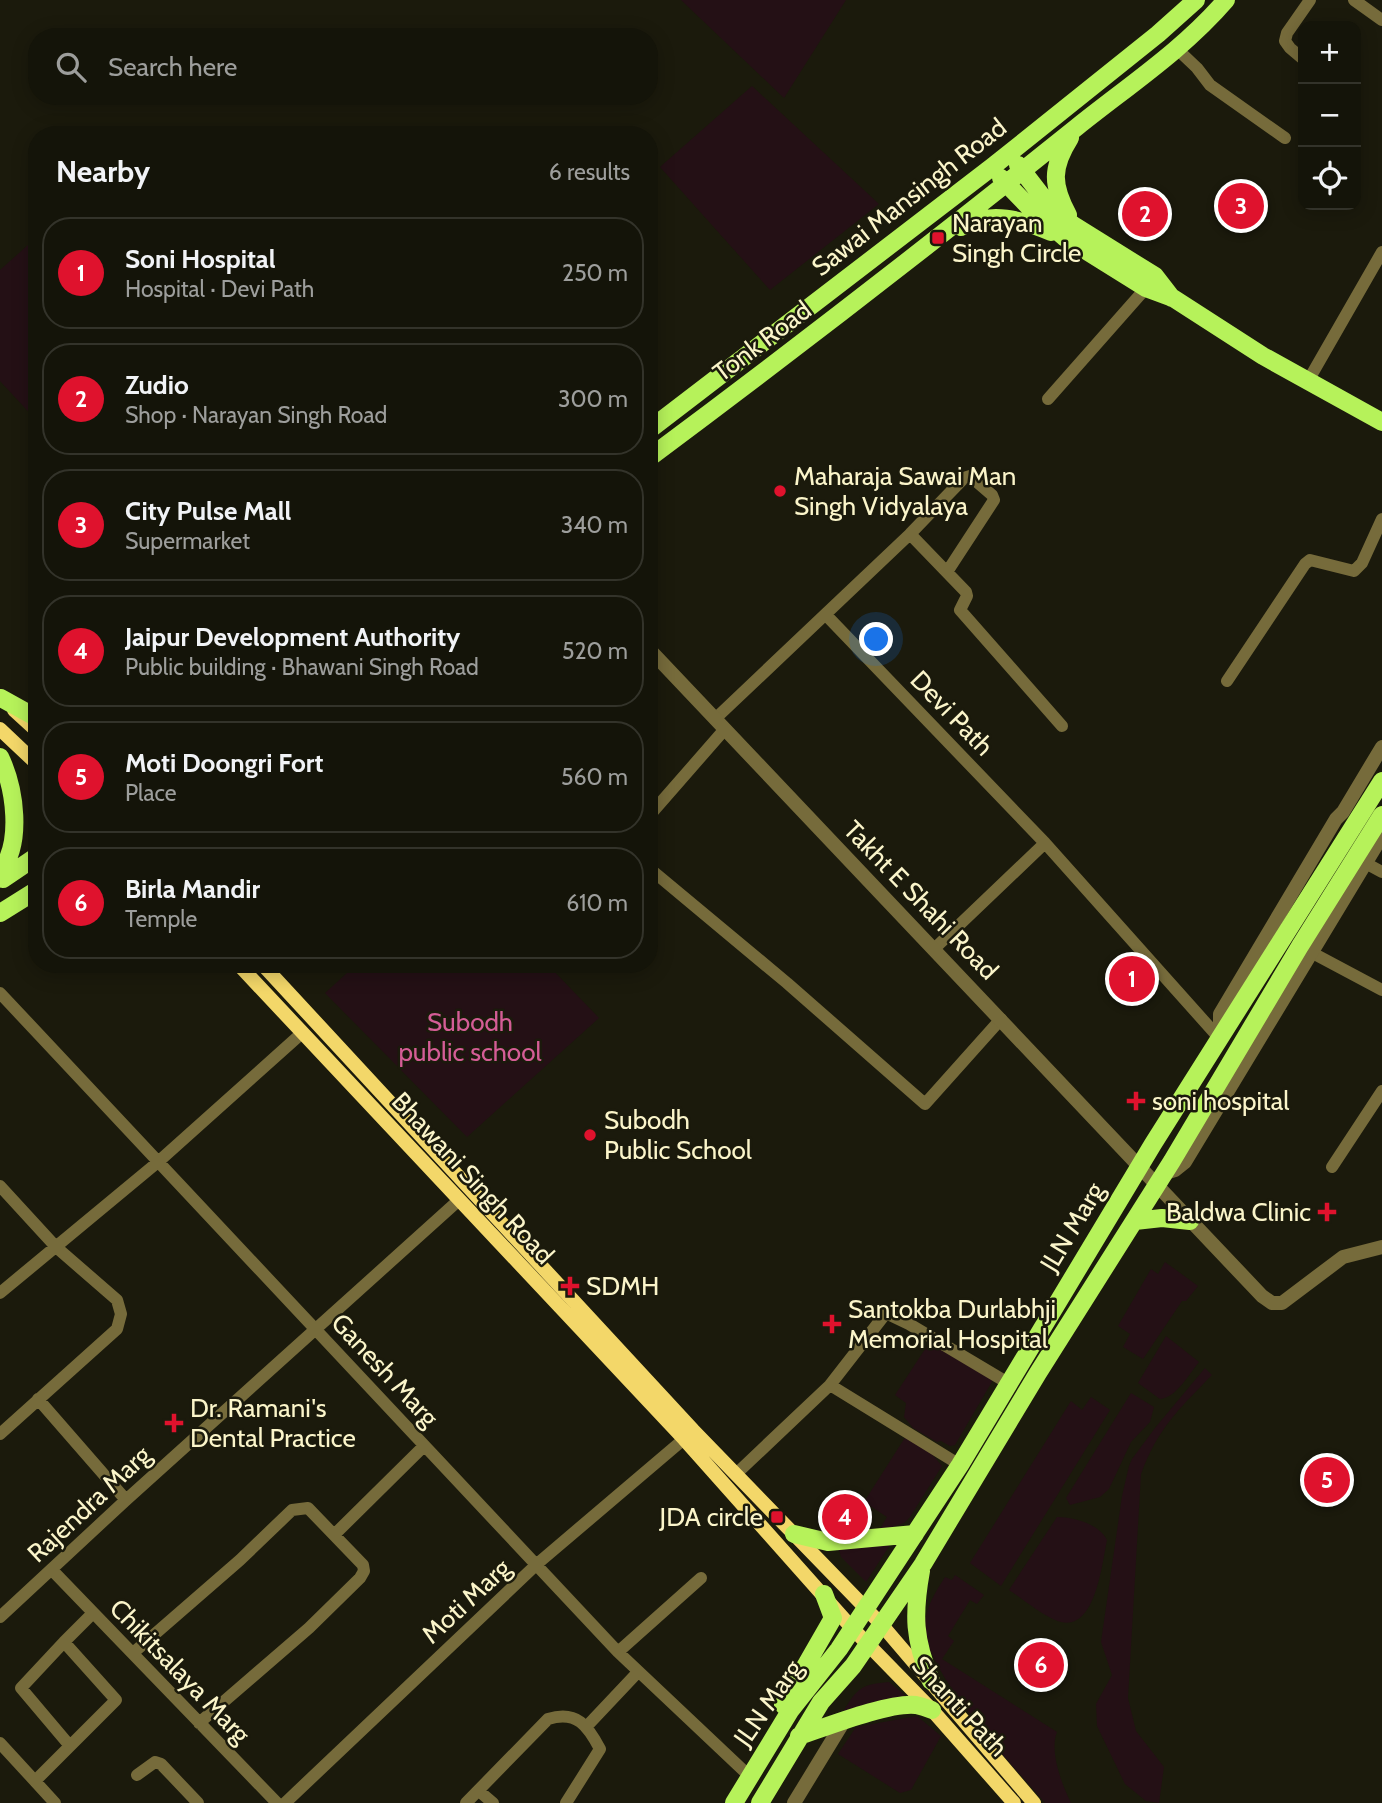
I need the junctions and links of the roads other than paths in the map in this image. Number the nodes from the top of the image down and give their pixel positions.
1 (1196, 0) edge
2 (1226, 0) edge
3 (1310, 0) edge
4 (1354, 0) edge
5 (1382, 20) edge
6 (1177, 49) junction
7 (1298, 55) edge
8 (1078, 127) junction
9 (1285, 138) dead end
10 (1010, 153) junction
11 (992, 167) junction
12 (1023, 173) junction
13 (1007, 184) junction
14 (1069, 231) junction
15 (938, 238) junction
16 (1382, 252) edge
17 (1146, 288) junction
18 (1172, 298) junction
19 (1308, 381) junction
20 (1048, 398) dead end
21 (1382, 422) edge
22 (658, 423) edge
23 (658, 451) edge
24 (1382, 519) edge
25 (910, 534) junction
26 (947, 572) junction
27 (826, 615) junction
28 (658, 659) edge
29 (1227, 681) dead end
30 (0, 697) edge
31 (28, 713) edge
32 (28, 723) edge
33 (720, 724) junction
34 (1062, 726) dead end
35 (0, 729) edge
36 (1382, 747) edge
37 (28, 755) edge
38 (0, 757) edge
39 (1382, 780) edge
40 (658, 804) edge
41 (1382, 815) edge
42 (1382, 836) edge
43 (1045, 843) junction
44 (1360, 860) junction
45 (28, 862) edge
46 (0, 872) edge
47 (1382, 872) edge
48 (658, 876) edge
49 (0, 881) edge
50 (28, 896) edge
51 (0, 913) edge
52 (934, 949) junction
53 (1305, 949) junction
54 (246, 973) edge
55 (270, 973) edge
56 (1382, 990) edge
57 (0, 993) edge
58 (1001, 1019) junction
59 (302, 1032) junction
60 (1220, 1039) junction
61 (1382, 1091) edge
62 (158, 1162) junction
63 (1332, 1167) dead end
64 (1139, 1168) junction
65 (1161, 1179) junction
66 (0, 1185) edge
67 (459, 1200) junction
68 (1135, 1221) junction
69 (1190, 1221) junction
70 (56, 1247) junction
71 (1382, 1247) edge
72 (0, 1293) edge
73 (316, 1330) junction
74 (1009, 1383) junction
75 (830, 1385) junction
76 (38, 1399) junction
77 (0, 1434) edge
78 (684, 1439) junction
79 (424, 1446) junction
80 (960, 1465) junction
81 (736, 1474) junction
82 (126, 1500) junction
83 (335, 1534) junction
84 (794, 1534) junction
85 (915, 1534) junction
86 (537, 1564) junction
87 (923, 1564) junction
88 (52, 1570) junction
89 (701, 1578) dead end
90 (824, 1594) junction
91 (865, 1607) junction
92 (92, 1614) junction
93 (0, 1618) edge
94 (881, 1624) junction
95 (852, 1628) junction
96 (64, 1642) junction
97 (868, 1644) junction
98 (618, 1652) junction
99 (133, 1653) junction
100 (638, 1672) junction
101 (931, 1681) junction
102 (932, 1710) junction
103 (844, 1721) junction
104 (199, 1723) junction
105 (588, 1725) junction
106 (799, 1736) junction
107 (0, 1743) edge
108 (70, 1746) junction
109 (137, 1775) dead end
110 (746, 1775) junction
111 (35, 1781) junction
112 (479, 1791) junction
113 (55, 1803) edge
114 (198, 1803) edge
115 (277, 1803) edge
116 (285, 1803) edge
117 (466, 1803) edge
118 (493, 1803) edge
119 (566, 1803) edge
120 (724, 1803) edge
121 (734, 1803) edge
122 (760, 1803) edge
123 (794, 1803) edge
124 (1014, 1803) edge
125 (1034, 1803) edge

1 - 10 main road, Sawai Mansingh Road
2 - 6 main road
3 - 7 street
4 - 5 street
6 - 8 main road
6 - 9 street
8 - 12 main road
8 - 14 main road
10 - 11 main road, Sawai Mansingh Road
10 - 12 main road
11 - 13 main road
11 - 22 main road, Sawai Mansingh Road
12 - 13 main road
12 - 14 main road
13 - 14 main road
13 - 15 main road
14 - 15 main road
14 - 17 main road
14 - 18 main road
15 - 23 main road, Tonk Road
16 - 19 street
17 - 18 main road
17 - 20 street
18 - 19 main road
19 - 21 main road
24 - 29 street
25 - 26 street
25 - 26 street
25 - 27 street
26 - 34 street
27 - 33 street
27 - 43 street, Devi Path
28 - 33 street, Takht E Shahi Road
30 - 31 main road
30 - 32 main road
33 - 40 street
33 - 52 street, Takht E Shahi Road
35 - 37 main road
36 - 60 street
38 - 46 main road
39 - 60 main road, JLN Marg
41 - 44 main road, JLN Marg
42 - 44 street
43 - 52 street
43 - 60 street, Devi Path
44 - 47 street
44 - 53 main road, JLN Marg
45 - 49 main road
48 - 58 street
50 - 51 main road
52 - 58 street, Takht E Shahi Road
53 - 56 street
53 - 65 main road, JLN Marg
54 - 59 main road, Bhawani Singh Road
55 - 81 main road, Bhawani Singh Road
57 - 62 street, Ganesh Marg
58 - 64 street, Takht E Shahi Road
59 - 62 street
59 - 67 main road, Bhawani Singh Road
60 - 64 main road, JLN Marg
61 - 63 street
62 - 70 street
62 - 73 street, Ganesh Marg
64 - 65 street, Takht E Shahi Road
64 - 74 main road, JLN Marg
65 - 68 main road, JLN Marg
65 - 69 street, Takht E Shahi Road
66 - 70 street
67 - 73 street, Rajendra Marg
67 - 78 main road, Bhawani Singh Road
68 - 69 main road
68 - 87 main road, JLN Marg
69 - 71 street, Takht E Shahi Road
70 - 72 street
70 - 76 street
73 - 79 street, Ganesh Marg
73 - 82 street, Rajendra Marg
74 - 75 street
74 - 80 main road, JLN Marg
75 - 80 street
75 - 81 street
76 - 77 street
76 - 82 street
78 - 86 street, Moti Marg
78 - 90 main road, Bhawani Singh Road
79 - 83 street
79 - 86 street, Ganesh Marg
80 - 85 main road, JLN Marg
81 - 84 main road, Bhawani Singh Road
82 - 88 street, Rajendra Marg
83 - 99 street
83 - 104 street
84 - 85 main road
84 - 91 main road, Bhawani Singh Road
85 - 91 main road, JLN Marg
86 - 98 street, Ganesh Marg
86 - 116 street, Moti Marg
87 - 94 main road, JLN Marg
87 - 101 main road
88 - 92 street, Chikitsalaya Marg
88 - 93 street, Rajendra Marg
89 - 98 street
90 - 95 main road, Bhawani Singh Road
90 - 110 main road
91 - 94 main road, Bhawani Singh Road
91 - 95 main road, JLN Marg
92 - 96 street
92 - 99 street, Chikitsalaya Marg
94 - 97 main road, JLN Marg
94 - 101 main road, Bhawani Singh Road
95 - 97 main road, Bhawani Singh Road
95 - 110 main road, JLN Marg
96 - 108 street
96 - 108 street
97 - 102 main road, Shanti Path
97 - 106 main road, JLN Marg
98 - 100 street, Ganesh Marg
99 - 104 street, Chikitsalaya Marg
100 - 105 street
100 - 110 street, Ganesh Marg
101 - 125 main road, Bhawani Singh Road
102 - 103 main road
102 - 124 main road, Shanti Path
103 - 106 main road
103 - 123 street
104 - 115 street, Chikitsalaya Marg
105 - 112 street
105 - 119 street
106 - 122 main road, JLN Marg
107 - 111 street
108 - 111 street
109 - 114 street
110 - 120 street
110 - 121 main road, JLN Marg
111 - 113 street
112 - 117 street
112 - 118 street

